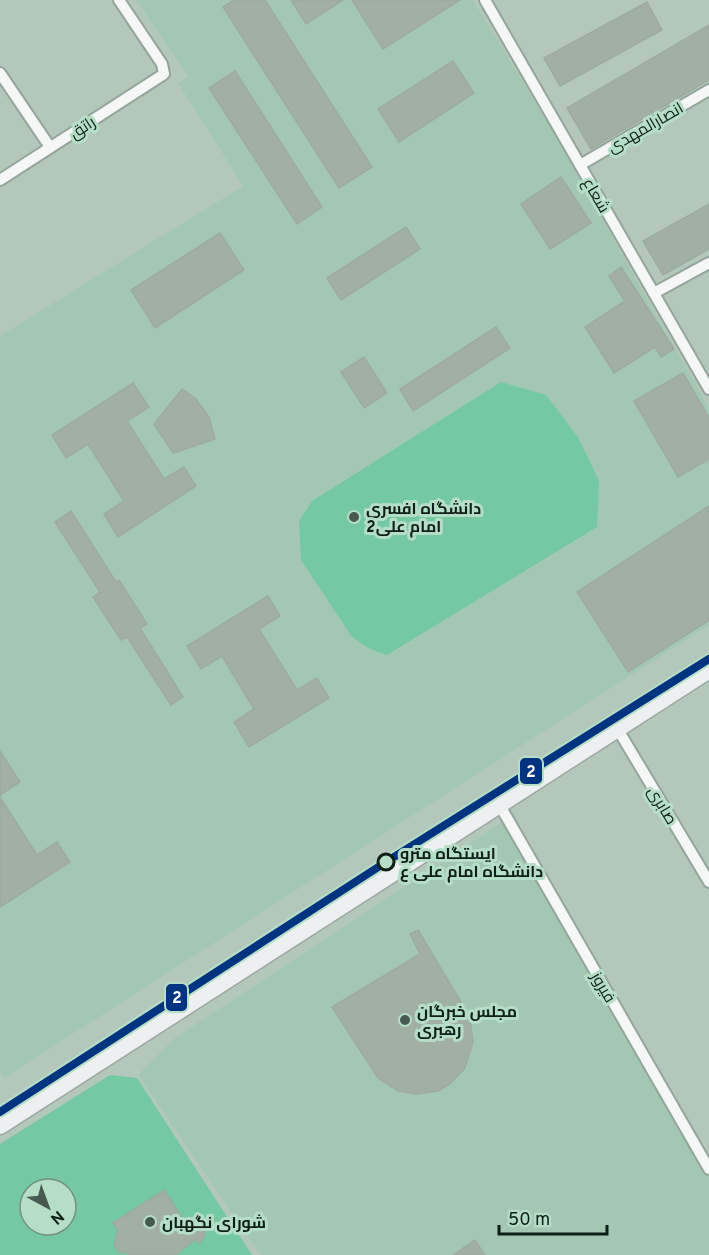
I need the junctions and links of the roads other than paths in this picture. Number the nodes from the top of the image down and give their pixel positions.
1 (119, 0) edge
2 (485, 0) edge
3 (0, 73) edge
4 (709, 90) edge
5 (50, 147) junction
6 (580, 165) junction
7 (0, 180) edge
8 (709, 263) edge
9 (654, 293) junction
10 (709, 389) edge
11 (709, 669) edge
12 (617, 728) junction
13 (499, 804) junction
14 (709, 882) edge
15 (0, 1125) edge
16 (709, 1169) edge

1 - 5 street, راتق
2 - 6 street, شعاع
3 - 5 street
4 - 6 street, انصارالمهدی
5 - 7 street, راتق
6 - 9 street, شعاع
8 - 9 street
9 - 10 street, شعاع
11 - 12 main road
12 - 13 main road
12 - 14 street, صابری
13 - 15 main road
13 - 16 street, فیروز

